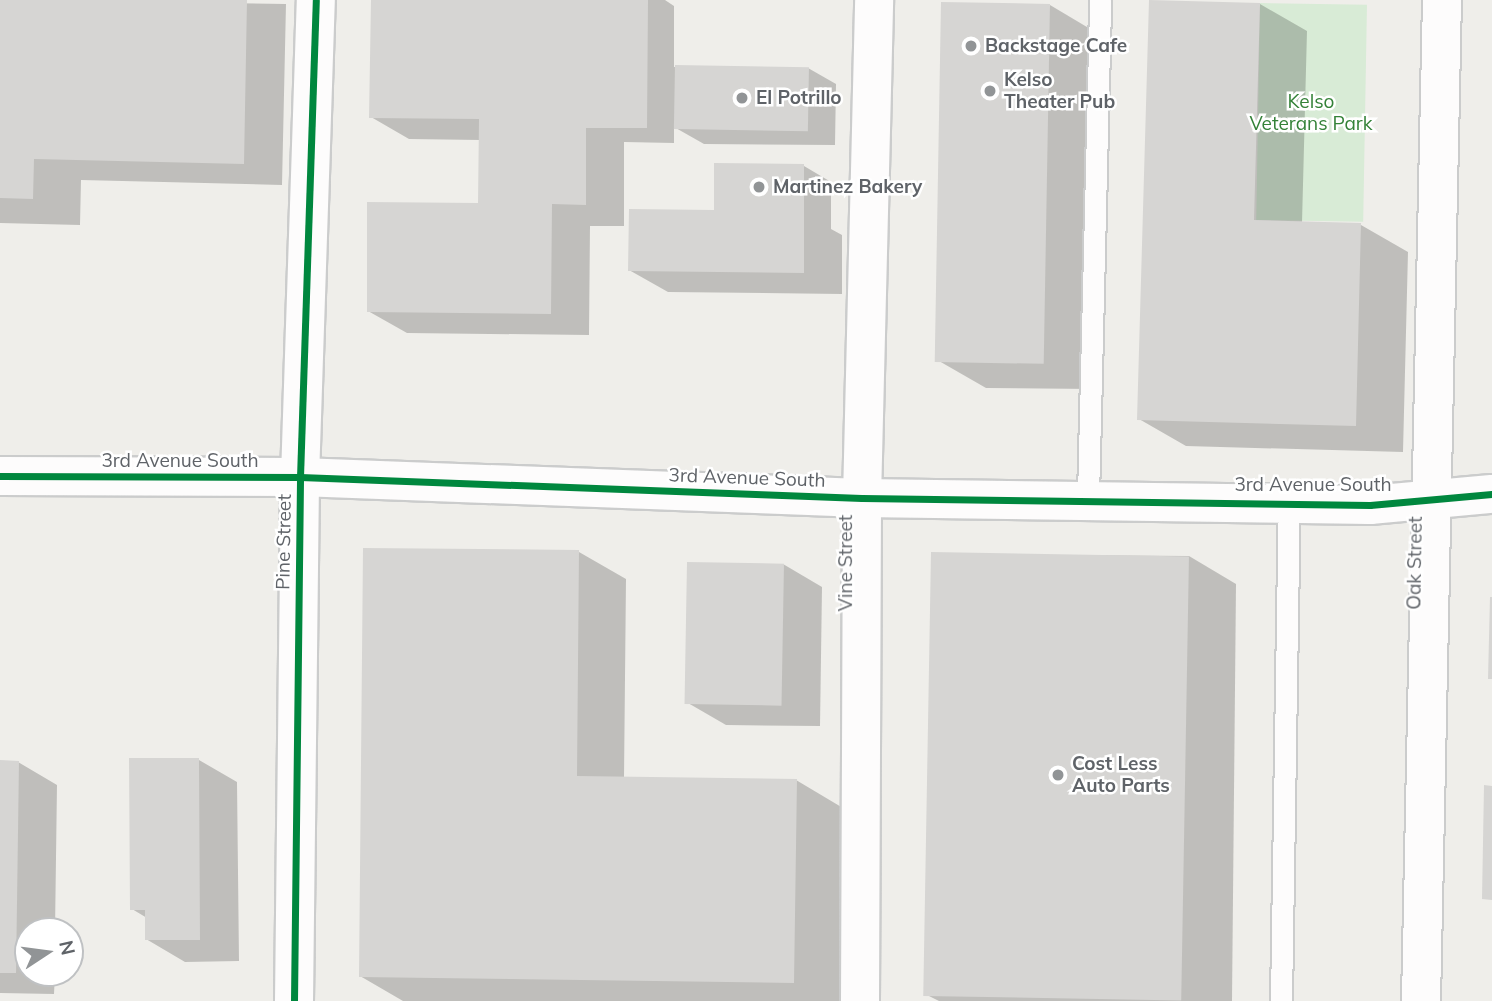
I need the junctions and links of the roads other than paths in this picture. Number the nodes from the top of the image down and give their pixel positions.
1 (316, 0) edge
2 (874, 0) edge
3 (1100, 0) edge
4 (1442, 0) edge
5 (0, 476) edge
6 (300, 477) junction
7 (1492, 495) edge
8 (1088, 497) junction
9 (862, 498) junction
10 (1432, 499) junction
11 (1289, 502) junction
12 (294, 1001) edge
13 (860, 1001) edge
14 (1281, 1001) edge
15 (1421, 1001) edge

1 - 6 street, Pine Street
2 - 9 street, Vine Street
3 - 8 lane
4 - 10 street, Oak Street
5 - 6 street, 3rd Avenue South
6 - 9 street, 3rd Avenue South
6 - 12 street, Pine Street
7 - 10 street, 3rd Avenue South
8 - 9 street, 3rd Avenue South
8 - 11 street, 3rd Avenue South
9 - 13 street, Vine Street
10 - 11 street, 3rd Avenue South
10 - 15 street, Oak Street
11 - 14 lane

